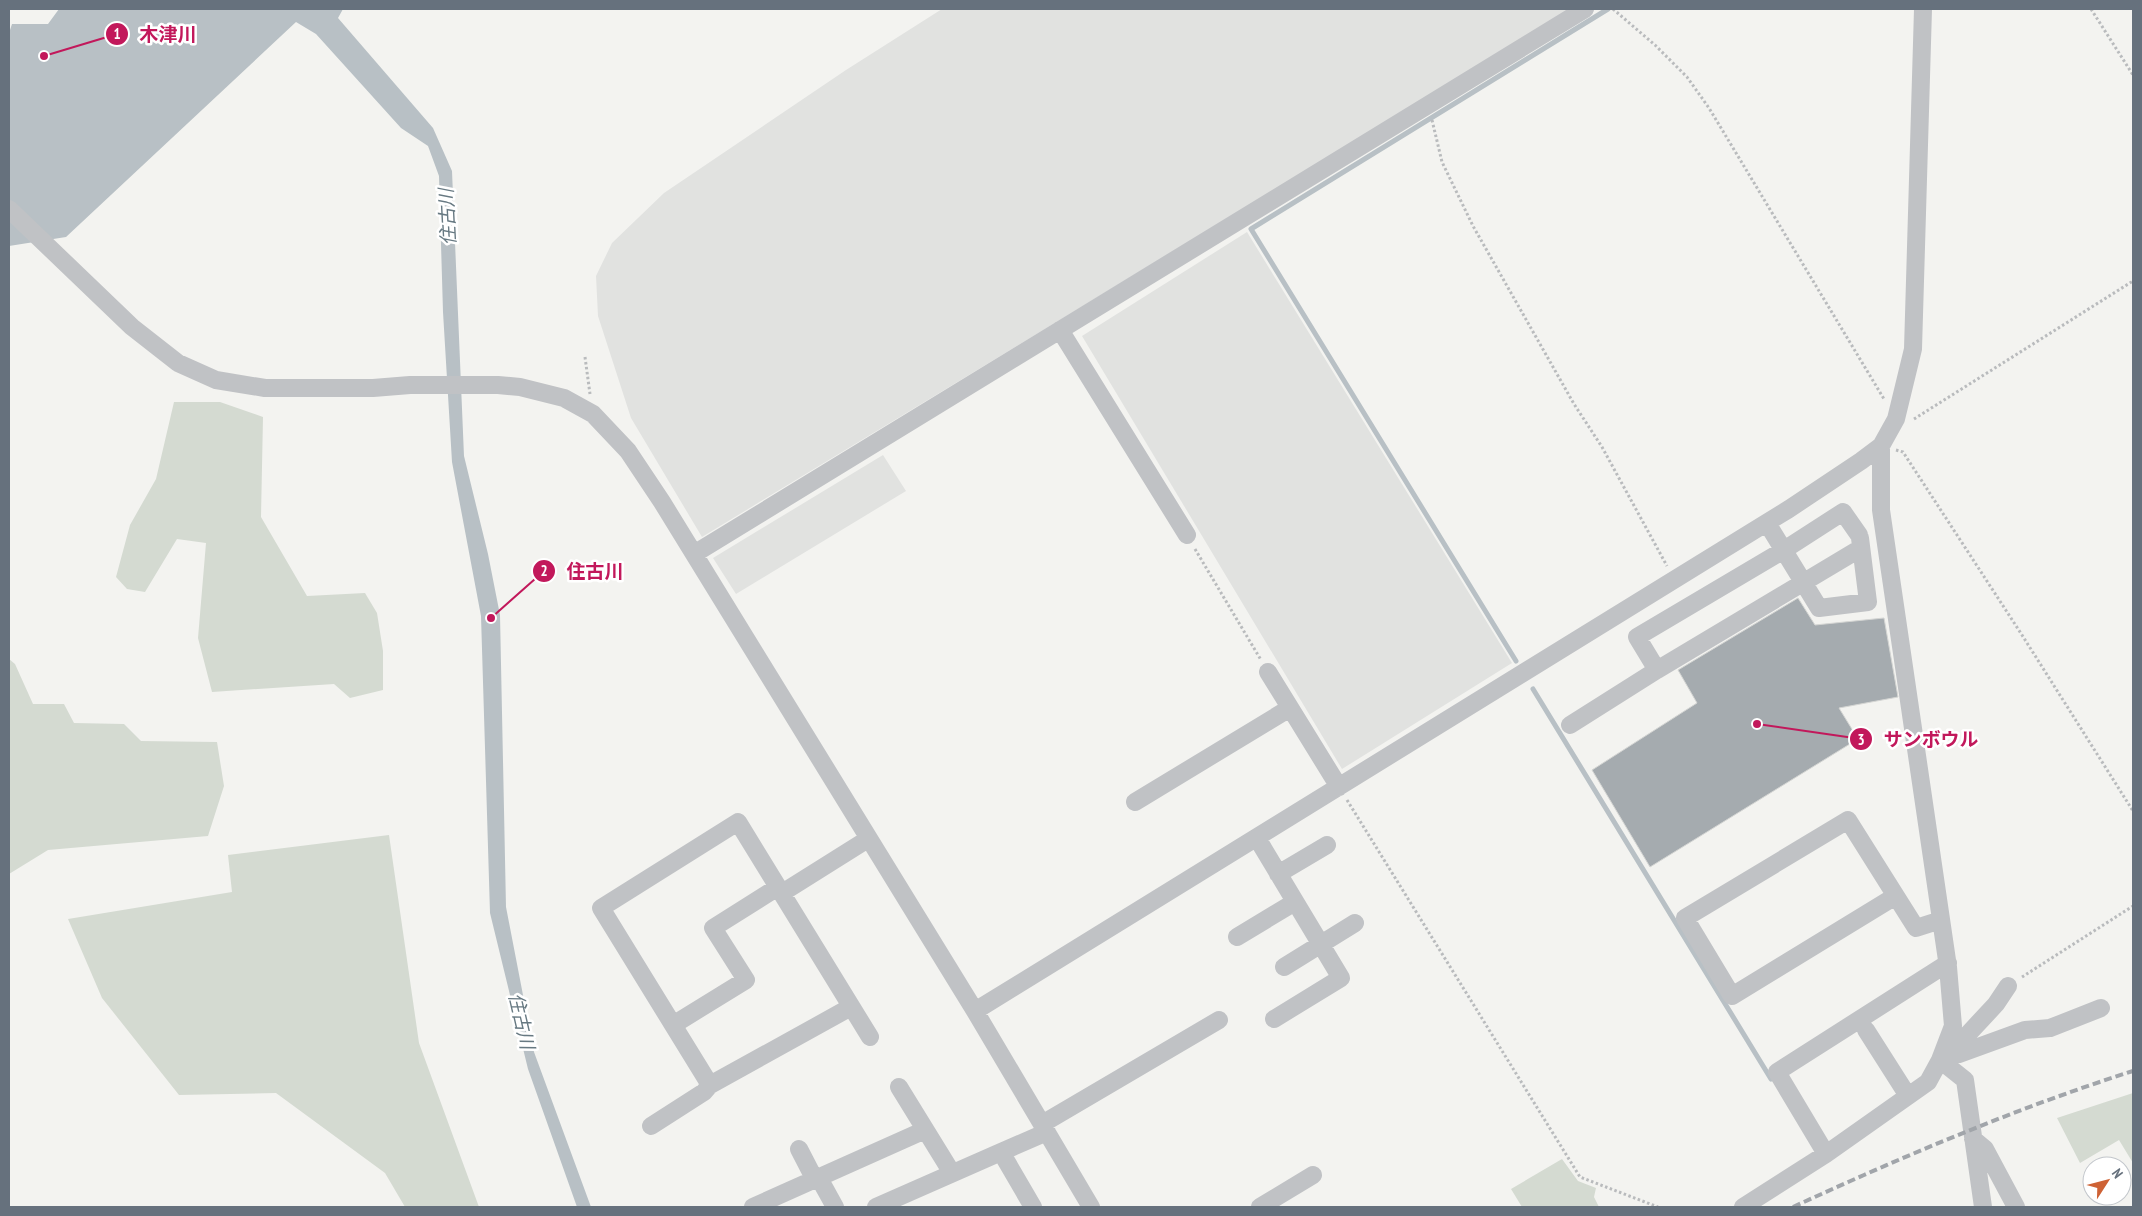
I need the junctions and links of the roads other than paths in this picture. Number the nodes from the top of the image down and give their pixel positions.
1 (1585, 9) edge
2 (1923, 9) edge
3 (9, 209) edge
4 (1060, 330) junction
5 (1881, 446) junction
6 (1857, 518) dead end
7 (1767, 522) junction
8 (1187, 535) road end
9 (1860, 542) junction
10 (1784, 550) junction
11 (694, 554) junction
12 (1804, 583) junction
13 (1657, 670) junction
14 (1268, 672) road end
15 (1290, 708) junction
16 (1570, 725) dead end
17 (1339, 788) junction
18 (1134, 802) dead end
19 (1257, 838) junction
20 (868, 839) junction
21 (1327, 845) dead end
22 (1278, 874) junction
23 (780, 890) junction
24 (1894, 897) junction
25 (1295, 902) junction
26 (1941, 920) junction
27 (1355, 923) dead end
28 (1237, 937) dead end
29 (1321, 944) junction
30 (1948, 963) junction
31 (1284, 967) dead end
32 (2008, 986) road end
33 (851, 1007) junction
34 (2102, 1008) dead end
35 (975, 1011) junction
36 (1274, 1019) dead end
37 (1219, 1020) dead end
38 (673, 1025) junction
39 (1953, 1026) junction
40 (1866, 1030) dead end
41 (870, 1037) dead end
42 (1958, 1050) junction
43 (1940, 1060) junction
44 (1964, 1080) junction
45 (710, 1085) junction
46 (899, 1086) dead end
47 (1908, 1096) junction
48 (652, 1126) dead end
49 (1044, 1128) junction
50 (925, 1130) junction
51 (1972, 1131) junction
52 (799, 1150) dead end
53 (1001, 1152) junction
54 (1826, 1154) junction
55 (952, 1174) junction
56 (1313, 1175) dead end
57 (817, 1179) junction
58 (753, 1207) edge
59 (835, 1207) edge
60 (876, 1207) edge
61 (1033, 1207) edge
62 (1091, 1207) edge
63 (1260, 1207) edge
64 (1743, 1207) edge
65 (1983, 1207) edge
66 (2016, 1207) edge

1 - 4 street
2 - 5 street
3 - 11 street
4 - 8 street
4 - 11 street
5 - 7 street
5 - 26 street
6 - 9 street
7 - 10 street
7 - 17 street
9 - 10 street
9 - 12 street
9 - 12 street
10 - 12 street
10 - 13 street
11 - 20 street
12 - 13 street
13 - 16 street
14 - 15 street
15 - 17 street
15 - 18 street
17 - 19 street
19 - 22 street
19 - 35 street
20 - 23 street
20 - 35 street
21 - 22 street
22 - 25 street
23 - 33 street
23 - 38 street
23 - 38 street
24 - 24 street
24 - 26 street
25 - 28 street
25 - 29 street
26 - 30 street
27 - 29 street
29 - 31 street
29 - 36 street
30 - 39 street
30 - 54 street
32 - 42 street
33 - 41 street
33 - 45 street
34 - 42 street
35 - 49 street
37 - 49 street
38 - 45 street
39 - 42 street
39 - 43 street
40 - 47 street
42 - 44 street
43 - 44 street
43 - 47 street
44 - 51 street
45 - 48 street
46 - 50 street
47 - 54 street
49 - 53 street
49 - 62 street
50 - 55 street
50 - 57 street
51 - 65 street
51 - 66 street
52 - 57 street
53 - 55 street
53 - 61 street
54 - 64 street
55 - 60 street
56 - 63 street
57 - 58 street
57 - 59 street

